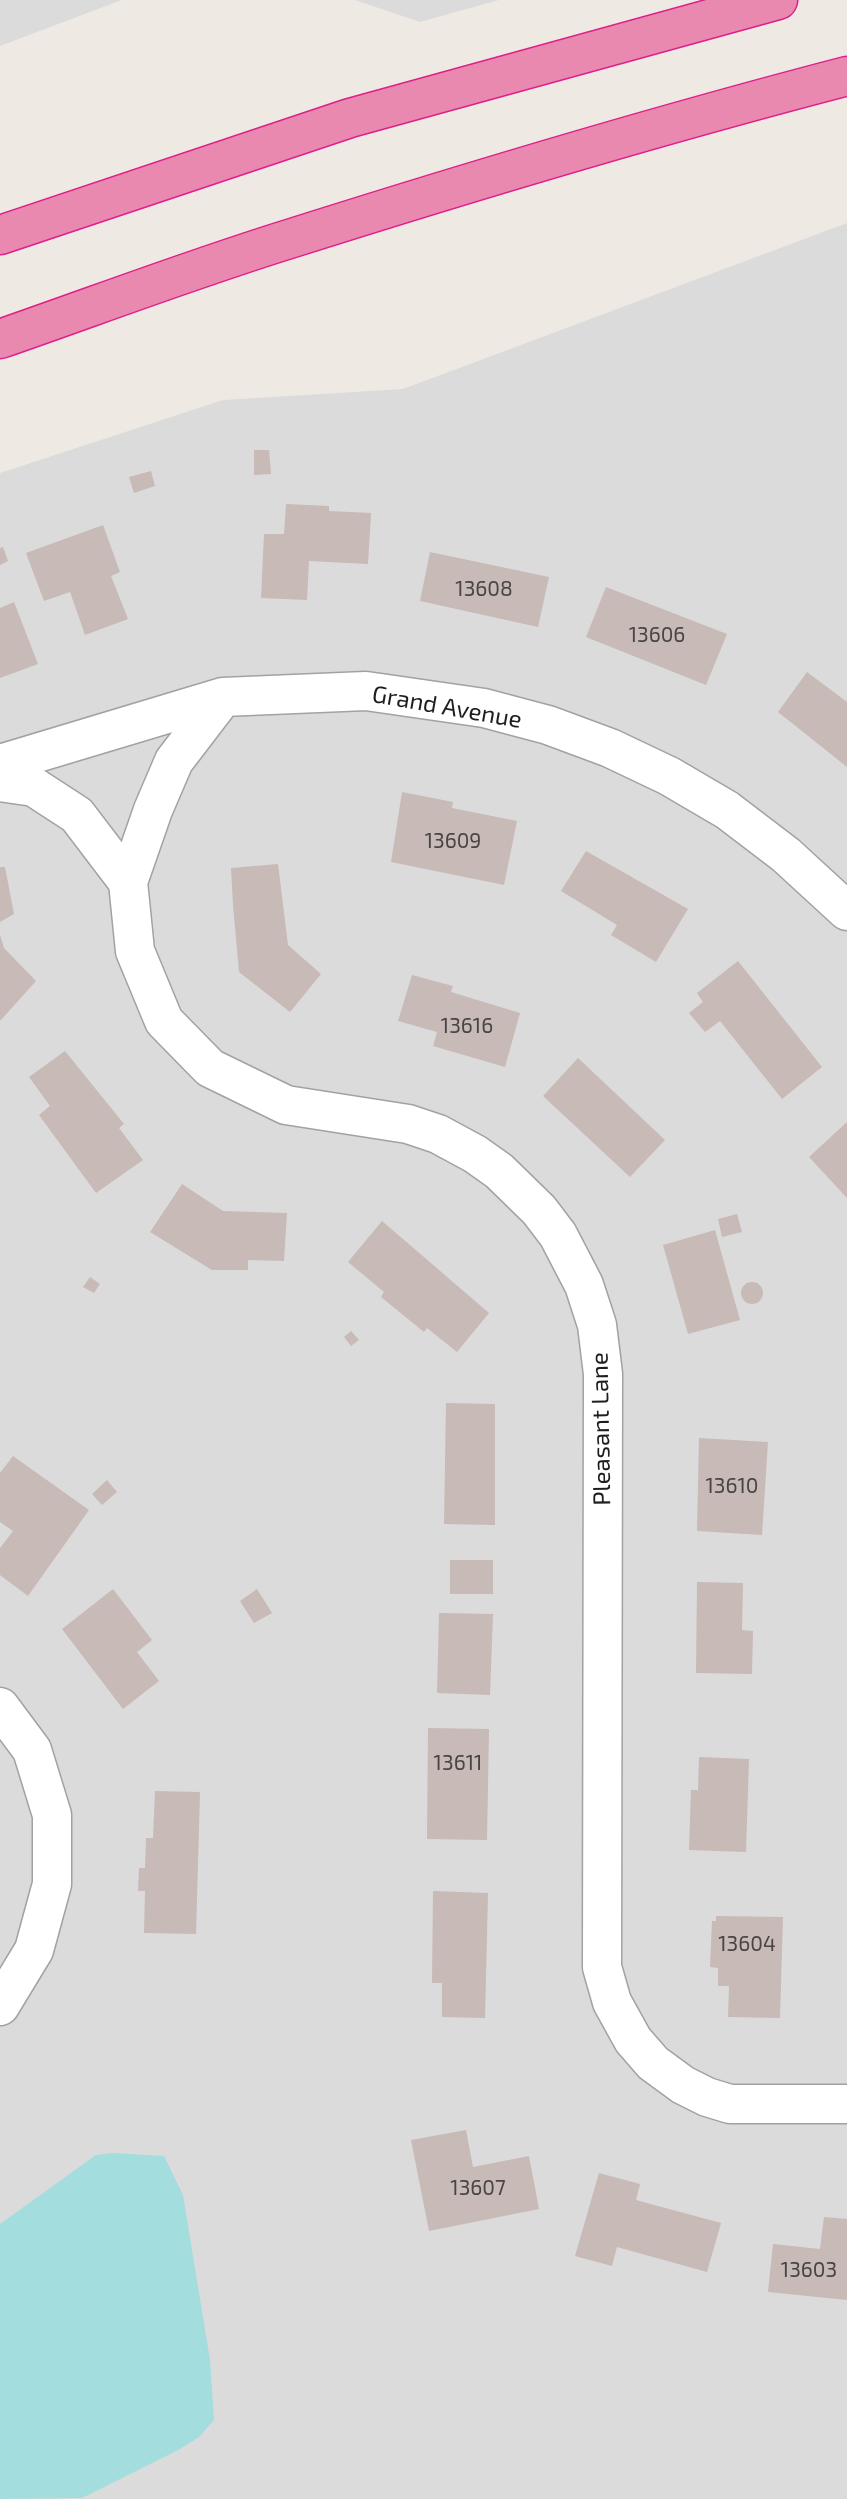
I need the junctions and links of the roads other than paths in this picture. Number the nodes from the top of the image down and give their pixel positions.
1 (778, 0) edge
2 (847, 76) edge
3 (0, 235) edge
4 (0, 338) edge
5 (223, 697) junction
6 (0, 764) edge
7 (0, 782) edge
8 (128, 882) junction
9 (847, 911) edge
10 (0, 1707) edge
11 (0, 2006) edge
12 (847, 2105) edge

1 - 3 highway
2 - 4 highway
5 - 6 street, Grand Avenue
5 - 8 street, Pleasant Lane
5 - 9 street, Grand Avenue
7 - 8 street
8 - 12 street, Pleasant Lane
10 - 11 street

